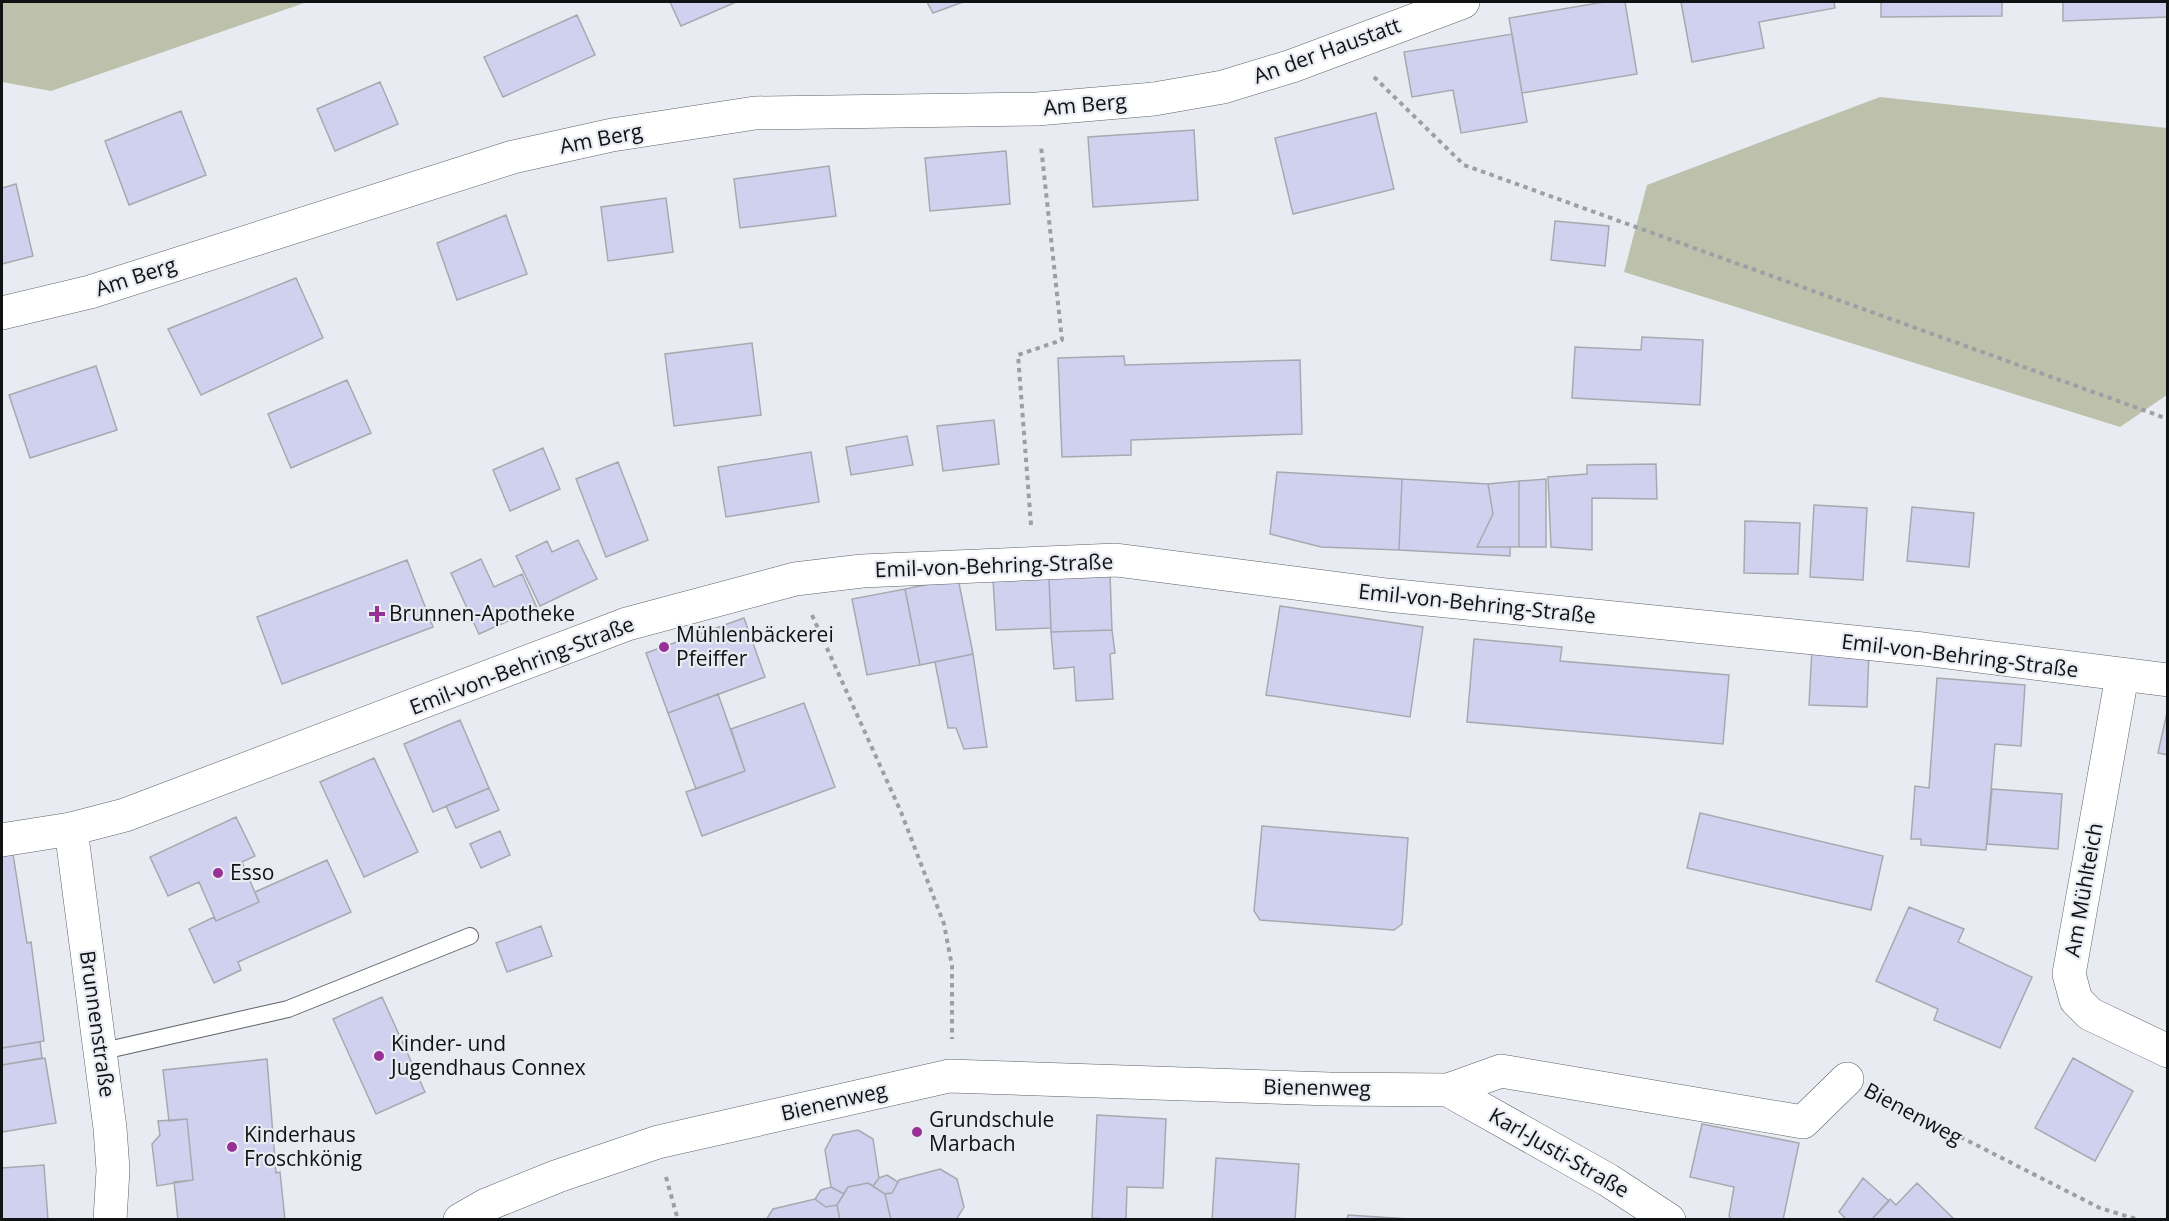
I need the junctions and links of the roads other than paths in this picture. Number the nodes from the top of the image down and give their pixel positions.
1 (1463, 2) edge
2 (1223, 87) joint
3 (2, 312) edge
4 (2122, 676) junction
5 (2168, 680) edge
6 (71, 829) junction
7 (2, 840) edge
8 (470, 936) dead end
9 (2168, 1051) edge
10 (99, 1052) junction
11 (1847, 1079) road end
12 (1448, 1090) junction
13 (110, 1220) edge
14 (460, 1220) edge
15 (1669, 1220) edge

1 - 2 street, An der Haustatt
2 - 3 street, Am Berg
4 - 5 street, Emil-von-Behring-Straße
4 - 6 street, Emil-von-Behring-Straße
4 - 9 street, Am Mühlteich
6 - 7 street, Emil-von-Behring-Straße
6 - 10 street, Brunnenstraße
8 - 10 lane
10 - 13 street, Brunnenstraße
11 - 12 street, Bienenweg
12 - 14 street, Bienenweg
12 - 15 street, Karl-Justi-Straße

